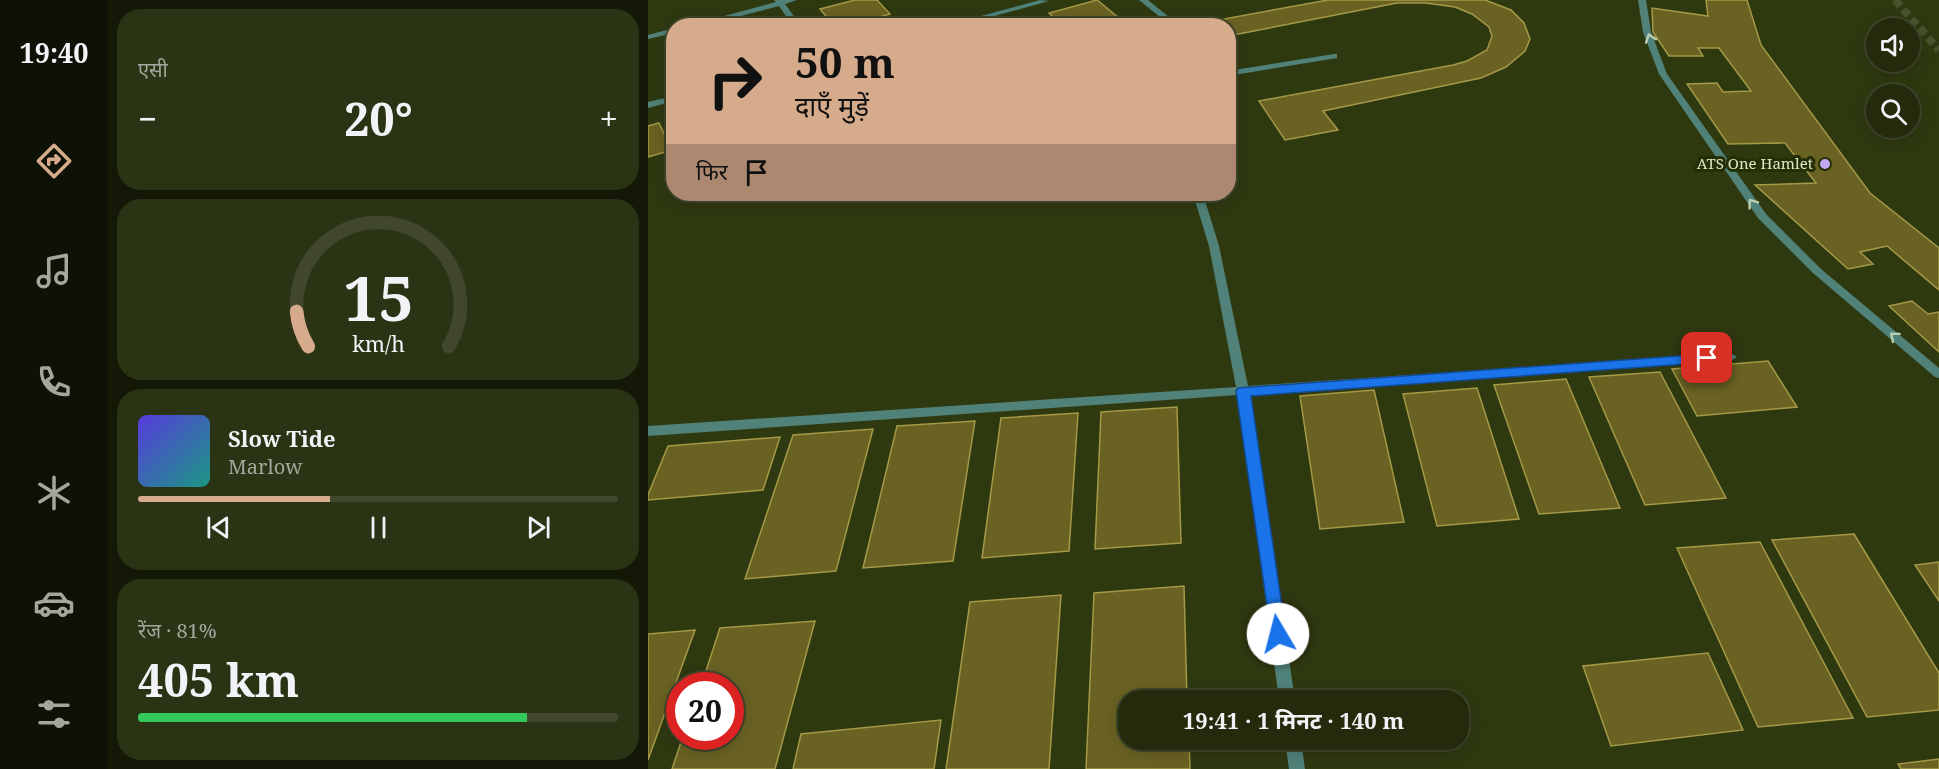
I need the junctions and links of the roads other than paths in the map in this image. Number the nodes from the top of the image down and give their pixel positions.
1 (793, 0) edge
2 (1143, 0) edge
3 (1642, 0) edge
4 (779, 1) edge
5 (1045, 1) edge
6 (719, 18) edge
7 (791, 18) edge
8 (979, 18) edge
9 (1166, 18) edge
10 (666, 32) edge
11 (648, 36) edge
12 (1334, 56) dead end
13 (1236, 74) edge
14 (666, 100) edge
15 (648, 105) edge
16 (1199, 201) edge
17 (1731, 357) dead end
18 (1939, 374) edge
19 (1243, 391) junction
20 (648, 430) edge
21 (1286, 690) edge
22 (1294, 750) edge
23 (1297, 769) edge

1 - 4 street
2 - 9 street
18 -> 3 street
4 - 6 street
4 - 7 street
5 - 8 street
10 - 11 street
12 - 13 street
14 - 15 street
16 - 19 street
17 - 19 street
19 - 20 street
19 - 21 street
22 - 23 street

